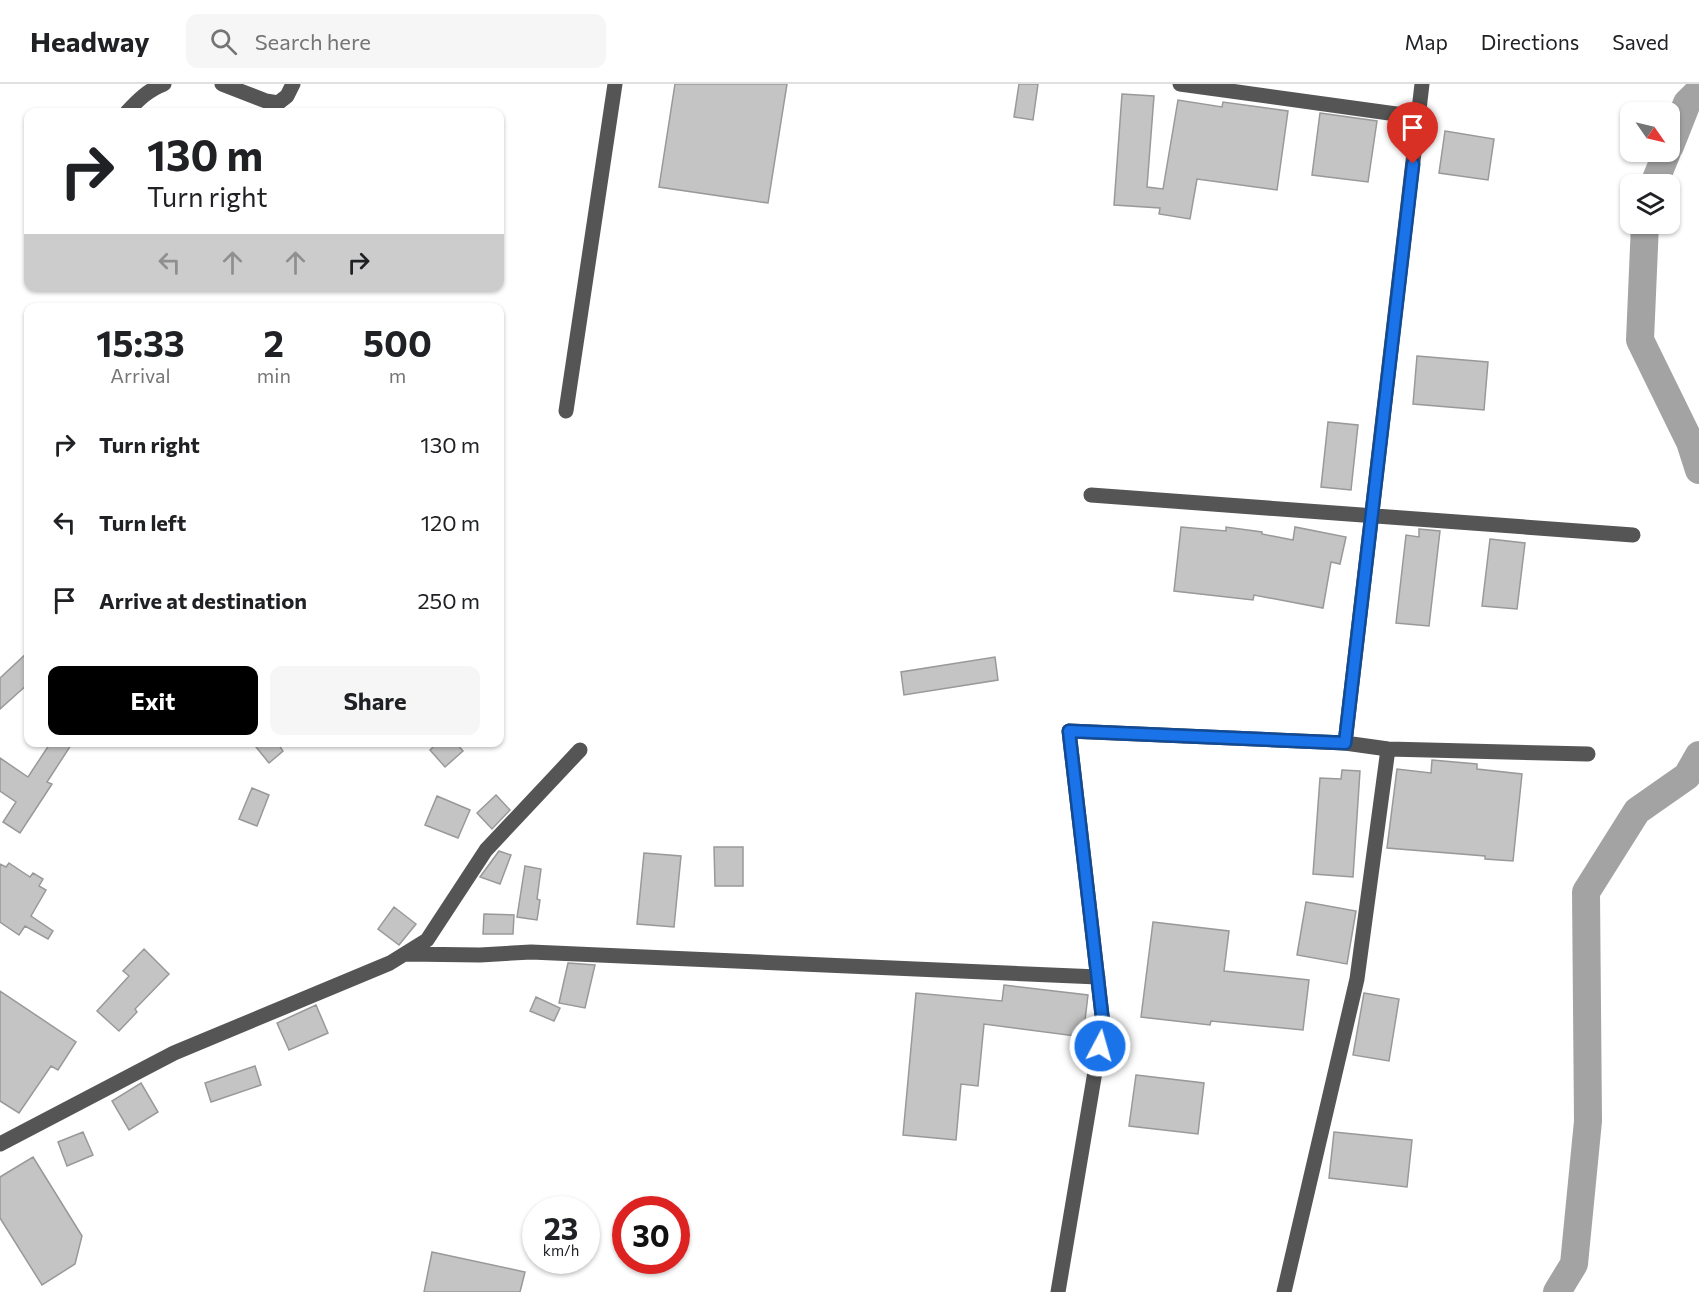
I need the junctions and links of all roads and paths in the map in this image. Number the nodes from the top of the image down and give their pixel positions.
1 (164, 84) edge
2 (222, 84) edge
3 (293, 84) edge
4 (615, 84) edge
5 (1180, 84) edge
6 (1422, 84) edge
7 (131, 108) edge
8 (1418, 117) junction
9 (566, 411) dead end
10 (1091, 495) dead end
11 (1371, 516) junction
12 (1633, 536) dead end
13 (1345, 743) junction
14 (1388, 749) junction
15 (580, 750) dead end
16 (1588, 754) dead end
17 (405, 954) junction
18 (1098, 977) junction
19 (0, 1144) edge
20 (1058, 1292) edge
21 (1284, 1292) edge

1 - 7 street
2 - 3 street
4 - 9 street
5 - 8 street
6 - 8 street
8 - 11 street
10 - 11 street
11 - 12 street
11 - 13 street
13 - 14 street
13 - 18 street
14 - 16 street
14 - 21 street
15 - 17 street
17 - 18 street
17 - 19 street
18 - 20 street

